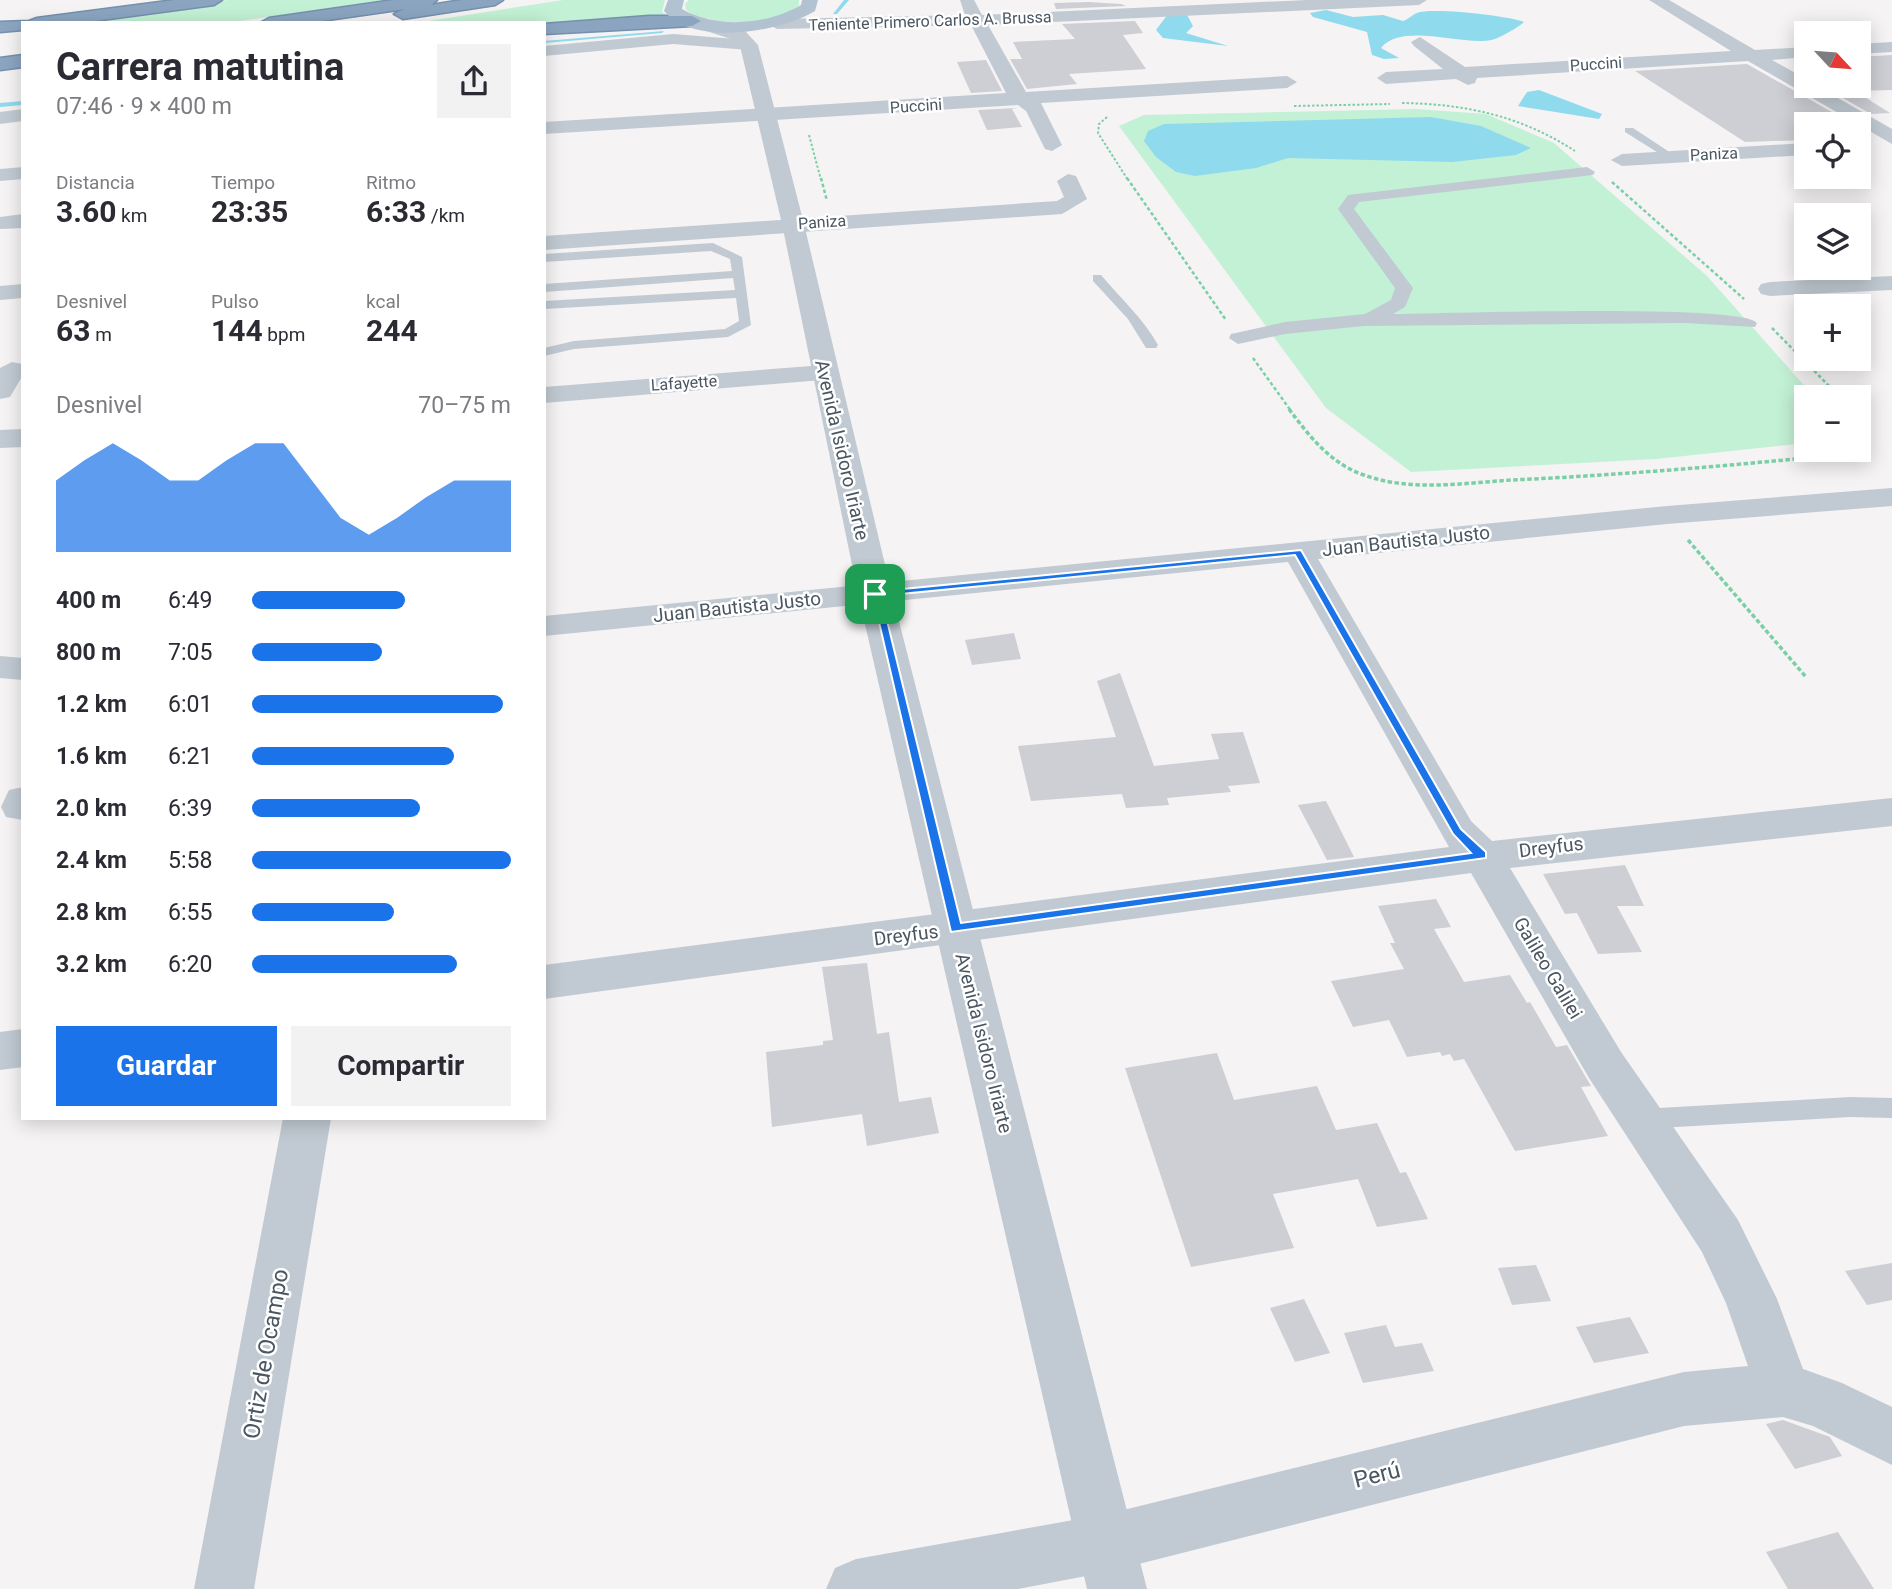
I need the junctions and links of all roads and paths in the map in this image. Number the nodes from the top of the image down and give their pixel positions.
1 (214, 0) edge
2 (429, 0) edge
3 (495, 0) edge
4 (676, 0) edge
5 (810, 0) edge
6 (966, 0) edge
7 (1413, 0) edge
8 (1419, 0) edge
9 (1657, 0) edge
10 (1240, 4) edge
11 (978, 20) junction
12 (52, 21) edge
13 (283, 21) edge
14 (352, 21) edge
15 (783, 22) junction
16 (697, 23) junction
17 (21, 24) edge
18 (0, 27) edge
19 (546, 29) edge
20 (1420, 42) dead end
21 (749, 46) junction
22 (1892, 47) edge
23 (1871, 48) edge
24 (546, 51) edge
25 (21, 53) edge
26 (1794, 53) edge
27 (0, 55) edge
28 (1749, 55) junction
29 (21, 61) edge
30 (0, 64) edge
31 (21, 68) edge
32 (0, 70) edge
33 (1459, 73) junction
34 (1386, 78) dead end
35 (1287, 82) dead end
36 (1490, 94) dead end
37 (1025, 99) junction
38 (21, 115) edge
39 (768, 115) junction
40 (0, 118) edge
41 (546, 128) edge
42 (1629, 130) dead end
43 (1892, 138) edge
44 (1892, 144) edge
45 (1052, 145) dead end
46 (1871, 145) edge
47 (1794, 150) edge
48 (1672, 157) junction
49 (1622, 160) dead end
50 (1587, 172) dead end
51 (21, 173) edge
52 (0, 175) edge
53 (1068, 181) dead end
54 (793, 224) junction
55 (546, 243) edge
56 (546, 258) edge
57 (738, 274) junction
58 (1097, 278) dead end
59 (1892, 283) edge
60 (546, 288) edge
61 (1770, 289) dead end
62 (21, 290) edge
63 (0, 293) edge
64 (741, 294) junction
65 (546, 305) edge
66 (1369, 320) junction
67 (1748, 323) dead end
68 (1238, 338) joint
69 (1151, 345) dead end
70 (546, 352) edge
71 (824, 373) junction
72 (546, 395) edge
73 (21, 438) edge
74 (0, 439) edge
75 (1794, 459) edge
76 (1892, 497) edge
77 (1667, 515) junction
78 (1298, 552) junction
79 (875, 594) junction
80 (546, 626) edge
81 (0, 667) edge
82 (21, 669) edge
83 (1806, 677) dead end
84 (1892, 812) edge
85 (1481, 855) junction
86 (956, 929) junction
87 (546, 982) edge
88 (21, 1048) edge
89 (0, 1051) edge
90 (1892, 1108) edge
91 (1641, 1119) junction
92 (307, 1120) edge
93 (1783, 1390) junction
94 (1892, 1437) edge
95 (1112, 1566) edge
96 (224, 1589) edge
97 (856, 1589) edge

1 - 12 highway
2 - 13 highway
3 - 14 highway
4 - 16 main road
5 - 15 main road
6 - 11 street
7 - 8 street, Teniente Primero Carlos A. Brussa
7 - 10 street, Teniente Primero Carlos A. Brussa
9 - 28 street
10 - 11 street, Teniente Primero Carlos A. Brussa
11 - 15 street, Teniente Primero Carlos A. Brussa
11 - 37 street
15 - 16 main road
15 - 21 street
16 - 19 highway
16 - 21 street
17 - 18 highway
20 - 33 street
21 - 24 street
21 - 39 street, Avenida Isidoro Iriarte
22 - 23 street
25 - 27 highway
26 - 28 street, Puccini
28 - 33 street, Puccini
28 - 43 street
29 - 30 highway
31 - 32 highway
33 - 34 street, Puccini
33 - 36 street
35 - 37 street, Puccini
37 - 39 street, Puccini
37 - 45 street
38 - 40 street
39 - 41 street, Puccini
39 - 54 street, Avenida Isidoro Iriarte
42 - 48 lane
44 - 46 street
47 - 48 street, Paniza
48 - 49 street, Paniza
50 - 66 street
51 - 52 street
53 - 54 street, Paniza
54 - 55 street, Paniza
54 - 71 street, Avenida Isidoro Iriarte
56 - 57 lane
57 - 60 lane
57 - 64 lane
58 - 69 lane
59 - 61 street
62 - 63 street
64 - 65 lane
64 - 70 lane
66 - 67 street
66 - 68 street
68 - 75 path
71 - 72 street, Lafayette
71 - 79 street, Avenida Isidoro Iriarte
73 - 74 street
76 - 77 street, Juan Bautista Justo
77 - 78 street, Juan Bautista Justo
77 - 83 path
78 - 79 street, Juan Bautista Justo
78 - 85 street, Galileo Galilei
79 - 80 street, Juan Bautista Justo
79 - 86 street, Avenida Isidoro Iriarte
81 - 82 street
84 - 85 street, Dreyfus
85 - 86 street, Dreyfus
85 - 91 street, Galileo Galilei
86 - 87 street, Dreyfus
86 - 95 street, Avenida Isidoro Iriarte
88 - 89 street
90 - 91 lane
91 - 93 street, Galileo Galilei
92 - 96 street, Ortiz de Ocampo
93 - 94 street, Perú
93 - 95 street, Perú
95 - 97 street, Perú

